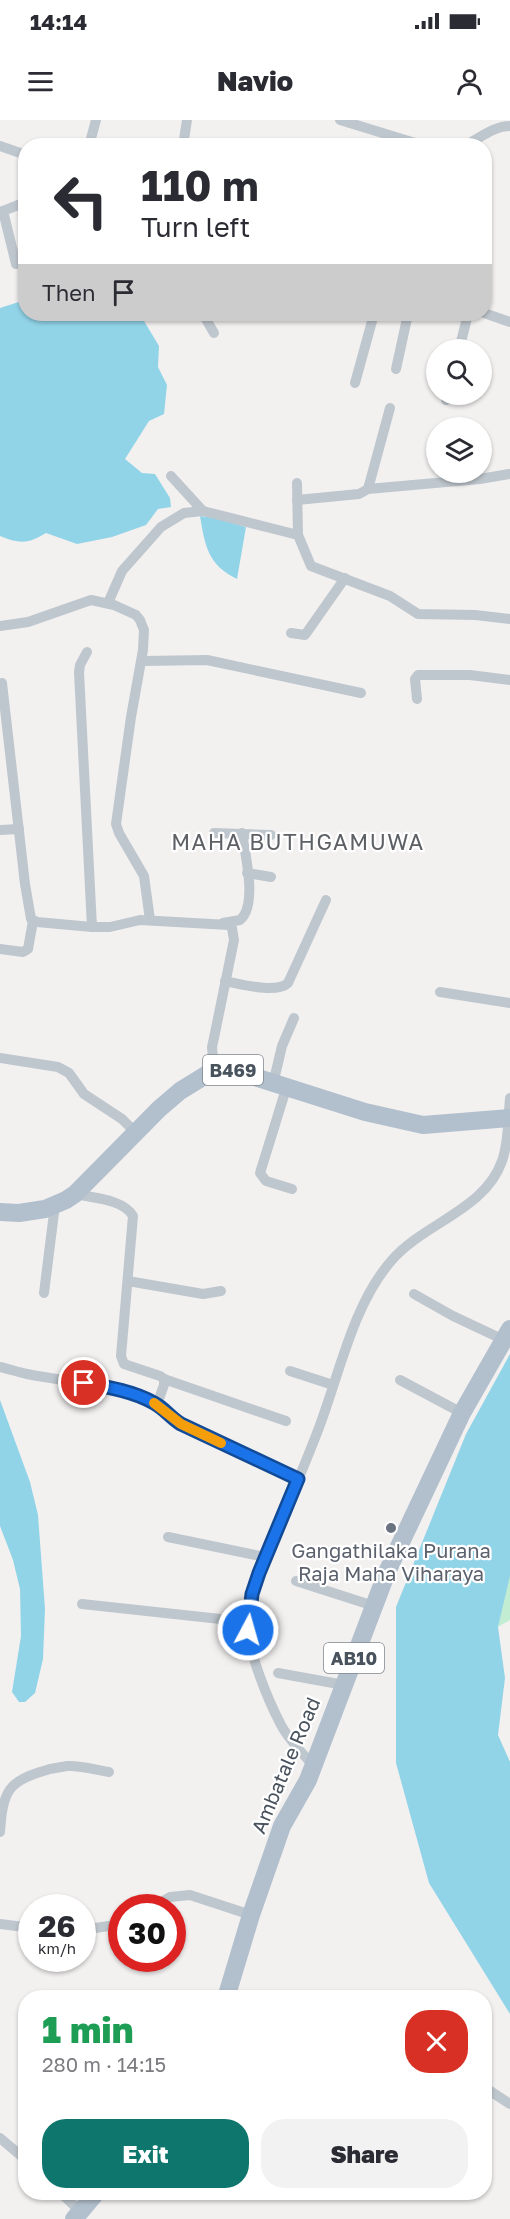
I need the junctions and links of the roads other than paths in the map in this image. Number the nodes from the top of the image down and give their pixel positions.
1 (96, 120) edge
2 (187, 120) edge
3 (340, 120) edge
4 (510, 126) edge
5 (91, 138) edge
6 (184, 138) edge
7 (399, 138) edge
8 (478, 138) edge
9 (0, 146) edge
10 (18, 152) edge
11 (18, 205) edge
12 (2, 212) edge
13 (18, 264) edge
14 (492, 316) edge
15 (207, 321) edge
16 (372, 321) edge
17 (406, 321) edge
18 (466, 321) edge
19 (510, 322) edge
20 (214, 333) dead end
21 (462, 339) edge
22 (396, 369) dead end
23 (355, 383) dead end
24 (390, 408) dead end
25 (509, 474) edge
26 (171, 476) dead end
27 (297, 483) dead end
28 (368, 489) junction
29 (297, 500) junction
30 (203, 511) junction
31 (298, 535) junction
32 (345, 578) junction
33 (108, 603) junction
34 (510, 619) edge
35 (0, 626) edge
36 (291, 633) dead end
37 (87, 652) dead end
38 (142, 662) junction
39 (510, 680) edge
40 (2, 683) dead end
41 (361, 693) dead end
42 (417, 699) dead end
43 (19, 829) junction
44 (0, 830) edge
45 (213, 833) dead end
46 (242, 833) junction
47 (271, 835) dead end
48 (247, 873) junction
49 (271, 877) dead end
50 (326, 900) dead end
51 (150, 920) junction
52 (33, 921) junction
53 (222, 923) junction
54 (92, 927) junction
55 (0, 949) edge
56 (225, 981) junction
57 (440, 992) dead end
58 (510, 1003) edge
59 (294, 1018) dead end
60 (0, 1058) edge
61 (214, 1070) junction
62 (280, 1087) junction
63 (510, 1098) edge
64 (509, 1118) edge
65 (135, 1132) junction
66 (292, 1189) dead end
67 (75, 1194) junction
68 (55, 1205) junction
69 (0, 1212) edge
70 (128, 1281) junction
71 (221, 1291) dead end
72 (44, 1293) dead end
73 (414, 1294) dead end
74 (507, 1334) edge
75 (0, 1367) edge
76 (290, 1371) dead end
77 (164, 1379) junction
78 (400, 1380) dead end
79 (333, 1385) junction
80 (157, 1404) junction
81 (462, 1413) junction
82 (286, 1421) dead end
83 (298, 1479) junction
84 (168, 1537) dead end
85 (265, 1557) junction
86 (297, 1581) dead end
87 (82, 1604) dead end
88 (374, 1606) junction
89 (248, 1622) junction
90 (278, 1673) dead end
91 (344, 1685) junction
92 (313, 1765) junction
93 (109, 1772) dead end
94 (0, 1832) edge
95 (186, 1895) edge
96 (251, 1915) junction
97 (0, 1924) edge
98 (18, 1926) edge
99 (228, 1990) edge
100 (492, 2092) edge
101 (510, 2104) edge
102 (0, 2138) edge
103 (18, 2153) edge
104 (66, 2200) edge
105 (90, 2200) edge
106 (77, 2215) edge

1 - 5 street
2 - 6 street
3 - 7 street
4 - 8 street
9 - 10 street
11 - 12 street
12 - 13 street
14 - 19 street
15 - 20 street
16 - 23 street
17 - 22 street
18 - 21 street
24 - 28 street
25 - 28 street
26 - 30 street
27 - 29 street
28 - 29 street
29 - 31 street
30 - 31 street
30 - 33 street
31 - 32 street
32 - 34 street
32 - 36 street
33 - 35 street
33 - 38 street
37 - 54 street
38 - 41 street
38 - 51 street
39 - 42 street
40 - 43 street
43 - 44 street
43 - 52 street
45 - 46 street
46 - 47 street
46 - 48 street
48 - 49 street
48 - 53 street
50 - 56 street
51 - 53 street
51 - 54 street
52 - 54 street
52 - 55 street
53 - 56 street
56 - 61 street
57 - 58 street
59 - 62 street
60 - 65 street
61 - 62 main road, B469
61 - 65 main road, B469
62 - 64 main road, B469
62 - 66 street
63 - 64 street
64 - 79 street
65 - 67 main road, B469
67 - 68 main road, B469
67 - 70 street
68 - 69 main road, B469
68 - 72 street
70 - 71 street
70 - 77 street
73 - 74 street
74 - 81 main road, Ambatale Road / AB10
75 - 80 street
76 - 79 street
77 - 80 street
77 - 82 street
78 - 81 street
79 - 83 street
80 - 83 street
81 - 88 main road, Ambatale Road / AB10
83 - 85 street
84 - 85 street
85 - 89 street
86 - 88 street
87 - 89 street
88 - 91 main road, Ambatale Road / AB10
89 - 92 street
90 - 91 street
91 - 92 main road, Ambatale Road / AB10
92 - 96 main road, Ambatale Road / AB10
93 - 94 street
95 - 96 street
96 - 99 main road, Ambatale Road / AB10
97 - 98 street
100 - 101 street
102 - 103 street
104 - 106 street
105 - 106 main road

